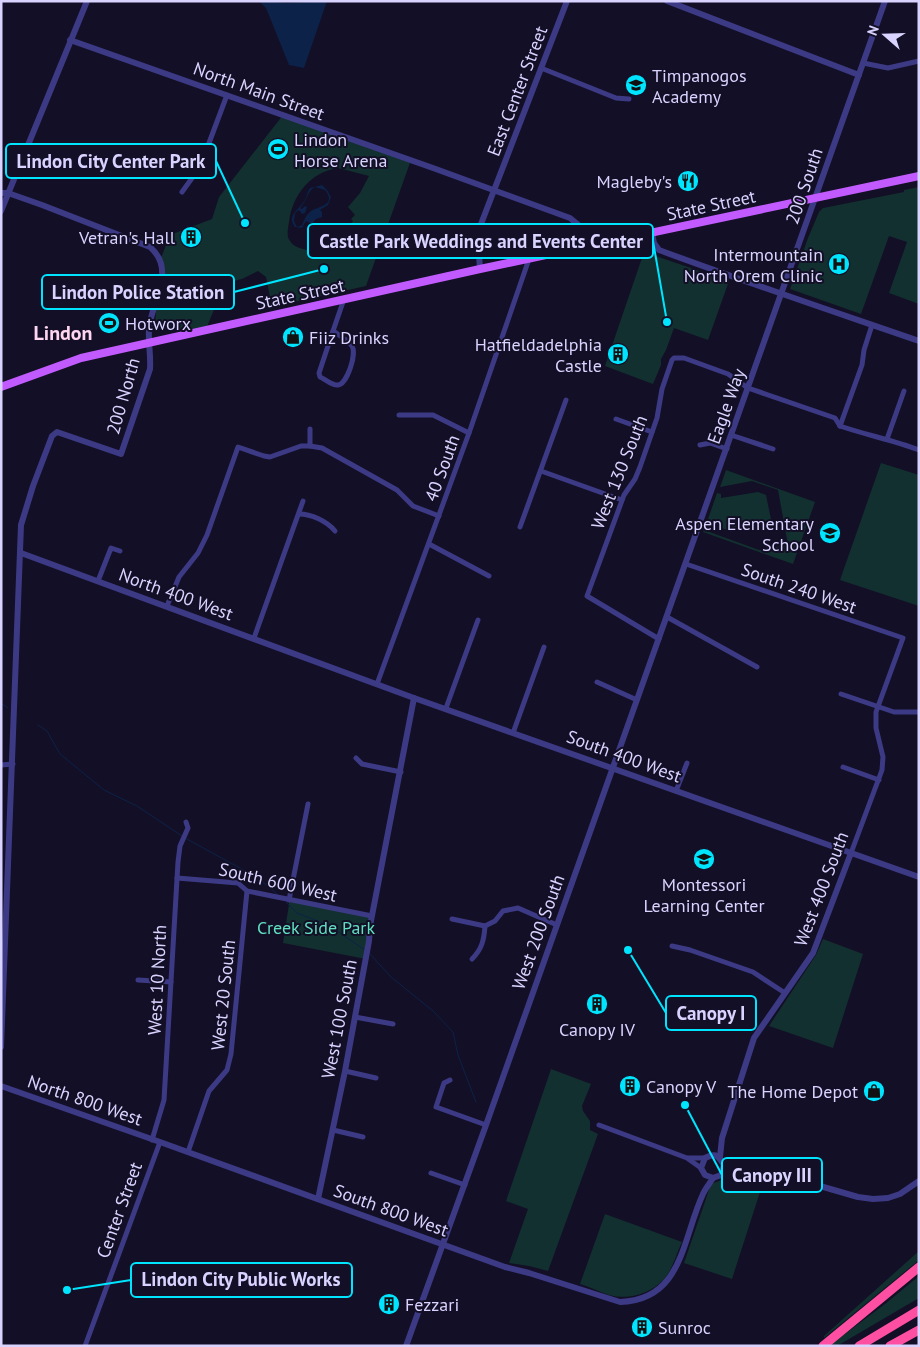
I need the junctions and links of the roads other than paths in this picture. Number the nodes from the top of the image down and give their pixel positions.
1 (86, 1) edge
2 (567, 1) edge
3 (667, 1) edge
4 (885, 1) edge
5 (70, 40) junction
6 (919, 61) edge
7 (863, 63) junction
8 (541, 68) junction
9 (859, 75) junction
10 (227, 95) junction
11 (629, 99) dead end
12 (919, 176) edge
13 (494, 191) junction
14 (182, 192) dead end
15 (5, 193) edge
16 (816, 198) junction
17 (1, 211) edge
18 (652, 233) junction
19 (591, 246) junction
20 (529, 259) junction
21 (480, 269) junction
22 (782, 293) junction
23 (344, 299) junction
24 (872, 325) junction
25 (333, 331) junction
26 (919, 341) edge
27 (150, 343) junction
28 (1, 387) edge
29 (748, 388) junction
30 (904, 391) dead end
31 (566, 400) dead end
32 (399, 415) dead end
33 (616, 419) dead end
34 (840, 426) junction
35 (310, 429) dead end
36 (652, 432) junction
37 (469, 433) junction
38 (731, 436) junction
39 (887, 439) junction
40 (700, 445) dead end
41 (310, 446) junction
42 (726, 449) junction
43 (773, 449) dead end
44 (919, 450) edge
45 (541, 471) junction
46 (622, 500) junction
47 (303, 501) dead end
48 (299, 514) junction
49 (439, 516) junction
50 (520, 526) dead end
51 (698, 529) joint
52 (334, 531) dead end
53 (428, 544) junction
54 (120, 551) dead end
55 (21, 553) junction
56 (686, 564) junction
57 (489, 576) dead end
58 (98, 581) junction
59 (167, 606) junction
60 (667, 617) junction
61 (478, 620) dead end
62 (254, 638) junction
63 (903, 638) joint
64 (659, 639) junction
65 (544, 647) dead end
66 (320, 663) joint
67 (757, 667) dead end
68 (597, 682) dead end
69 (377, 684) junction
70 (841, 694) dead end
71 (414, 698) junction
72 (637, 700) junction
73 (878, 706) junction
74 (446, 708) junction
75 (917, 712) edge
76 (513, 733) junction
77 (356, 758) dead end
78 (687, 763) dead end
79 (13, 764) junction
80 (1, 765) edge
81 (613, 768) junction
82 (844, 768) dead end
83 (401, 772) junction
84 (879, 780) junction
85 (676, 791) junction
86 (308, 804) dead end
87 (186, 822) dead end
88 (851, 853) junction
89 (919, 877) edge
90 (177, 878) junction
91 (247, 891) junction
92 (289, 900) junction
93 (372, 916) junction
94 (452, 919) dead end
95 (557, 925) junction
96 (485, 926) junction
97 (672, 946) dead end
98 (472, 959) dead end
99 (138, 980) dead end
100 (170, 982) junction
101 (785, 993) junction
102 (355, 1017) junction
103 (393, 1024) dead end
104 (1, 1047) edge
105 (345, 1070) junction
106 (376, 1078) dead end
107 (450, 1080) dead end
108 (1, 1086) edge
109 (599, 1125) dead end
110 (486, 1126) junction
111 (333, 1130) junction
112 (363, 1137) dead end
113 (722, 1138) junction
114 (152, 1140) junction
115 (160, 1142) junction
116 (188, 1152) junction
117 (708, 1157) junction
118 (720, 1157) junction
119 (687, 1158) junction
120 (724, 1165) junction
121 (701, 1168) junction
122 (430, 1174) dead end
123 (705, 1175) junction
124 (721, 1175) junction
125 (713, 1178) junction
126 (743, 1178) junction
127 (919, 1182) edge
128 (465, 1186) junction
129 (703, 1194) junction
130 (318, 1199) junction
131 (443, 1245) junction
132 (919, 1267) edge
133 (919, 1310) edge
134 (919, 1330) edge
135 (85, 1346) edge
136 (406, 1346) edge
137 (823, 1346) edge
138 (859, 1346) edge
139 (890, 1346) edge

1 - 5 street
2 - 8 street, East Center Street
3 - 9 street
4 - 7 street, 200 South
5 - 10 street, North Main Street
5 - 15 street
6 - 7 street
7 - 9 street, 200 South
8 - 11 street
8 - 13 street, East Center Street
9 - 16 street, 200 South
10 - 13 street, North Main Street
10 - 14 street
12 - 16 main road, State Street
13 - 19 street, North Main Street
13 - 21 street
15 - 17 street
15 - 27 street, 200 North
16 - 18 main road, State Street
16 - 22 street, 200 South
18 - 19 main road, State Street
18 - 22 street
19 - 20 main road, State Street
20 - 21 main road, State Street
20 - 37 street, 40 South
21 - 23 main road, State Street
22 - 24 street
22 - 29 street, Eagle Way
23 - 25 street
23 - 27 main road, State Street
24 - 26 street
24 - 34 street
25 - 25 street
27 - 28 main road, State Street
27 - 55 street, 200 North
29 - 34 street
29 - 36 street, West 130 South
29 - 38 street, Eagle Way
30 - 39 street
31 - 45 street
32 - 37 street
33 - 36 street
34 - 39 street
35 - 41 street
36 - 46 street, West 130 South
37 - 49 street, 40 South
38 - 42 street, Eagle Way
38 - 43 street
39 - 44 street
40 - 42 street
41 - 49 street
41 - 59 street
42 - 51 street, Eagle Way
45 - 46 street
45 - 50 street
46 - 64 street, West 130 South
47 - 48 street
48 - 52 street
48 - 62 street
49 - 53 street, 40 South
51 - 56 street, West 200 South
53 - 57 street
53 - 69 street, 40 South
54 - 58 street
55 - 58 street, North 400 West
55 - 79 street
56 - 60 street, West 200 South
56 - 63 street, South 240 West
58 - 59 street, North 400 West
59 - 62 street, North 400 West
60 - 64 street, West 200 South
60 - 67 street
61 - 74 street
62 - 66 street, North 400 West
63 - 73 street, West 400 South
64 - 72 street, West 200 South
65 - 76 street
66 - 69 street, South 400 West
68 - 72 street
69 - 71 street, South 400 West
70 - 73 street
71 - 74 street, South 400 West
71 - 83 street, West 100 South
72 - 81 street, West 200 South
73 - 75 street
73 - 84 street, West 400 South
74 - 76 street, South 400 West
76 - 81 street, South 400 West
77 - 83 street
78 - 85 street
79 - 80 street
79 - 104 street
81 - 85 street, South 400 West
81 - 95 street, West 200 South
82 - 84 street
83 - 93 street, West 100 South
84 - 88 street, West 400 South
85 - 88 street, South 400 West
86 - 92 street
87 - 90 street, West 10 North
88 - 89 street, South 400 West
88 - 101 street, West 400 South
90 - 91 street, South 600 West
90 - 100 street, West 10 North
91 - 92 street, South 600 West
91 - 116 street, West 20 South
92 - 93 street, South 600 West
93 - 102 street, West 100 South
94 - 96 street
95 - 96 street
95 - 110 street, West 200 South
96 - 98 street
97 - 101 street
99 - 100 street
100 - 114 street, West 10 North
101 - 113 street, West 400 South
102 - 103 street
102 - 105 street, West 100 South
105 - 106 street
105 - 111 street, West 100 South
107 - 110 street
108 - 114 street, North 800 West
109 - 119 street
110 - 128 street, West 200 South
111 - 112 street
111 - 130 street, West 100 South
113 - 117 street, West 400 South
113 - 118 street, West 400 South
114 - 115 street, North 800 West
115 - 116 street, South 800 West
115 - 135 street, Center Street
116 - 130 street, South 800 West
117 - 118 street
117 - 119 street
117 - 121 street, West 400 South
118 - 120 street
119 - 121 street
120 - 124 street
120 - 126 street
121 - 123 street
122 - 128 street
123 - 125 street
123 - 129 street
124 - 125 street
124 - 126 street
125 - 129 street
126 - 127 street
128 - 131 street, West 200 South
129 - 131 street, South 800 West
130 - 131 street, South 800 West
131 - 136 street, West 200 South
132 - 137 highway
133 - 138 highway
134 - 139 highway

